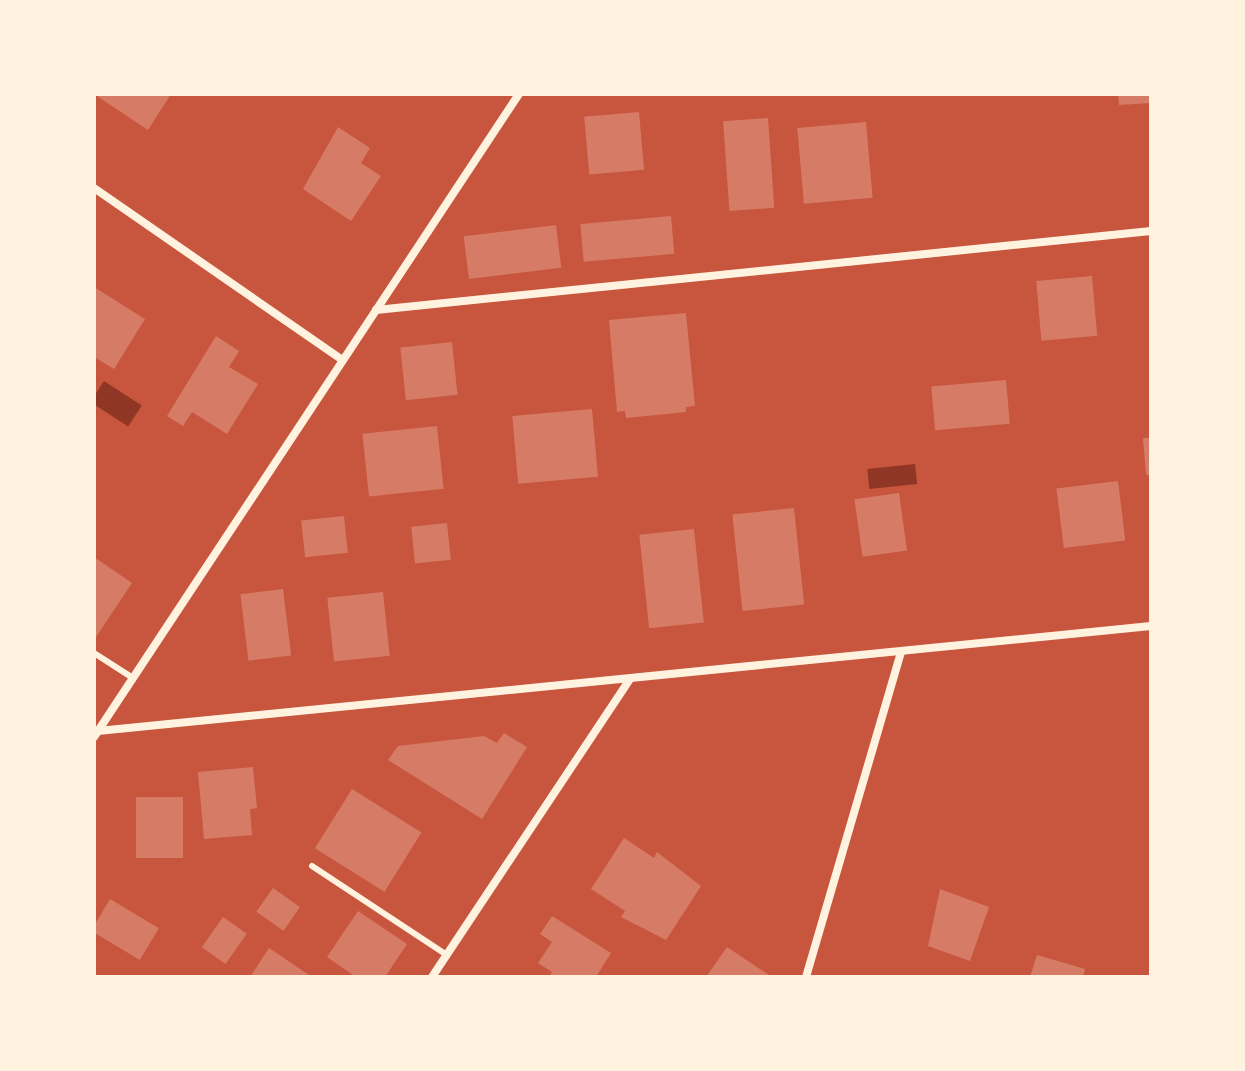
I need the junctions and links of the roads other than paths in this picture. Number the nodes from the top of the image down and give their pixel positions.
1 (519, 94) edge
2 (94, 188) edge
3 (1151, 231) edge
4 (376, 310) junction
5 (341, 359) junction
6 (1151, 626) edge
7 (94, 653) edge
8 (901, 653) junction
9 (133, 678) junction
10 (629, 681) junction
11 (96, 734) edge
12 (312, 866) dead end
13 (447, 955) junction
14 (432, 977) edge
15 (806, 977) edge

1 - 4 street
2 - 5 street
3 - 4 street
4 - 5 street
5 - 9 street
6 - 8 street
7 - 9 lane
8 - 10 street
8 - 15 street
9 - 11 street
10 - 11 street
10 - 13 street
12 - 13 lane
13 - 14 street

